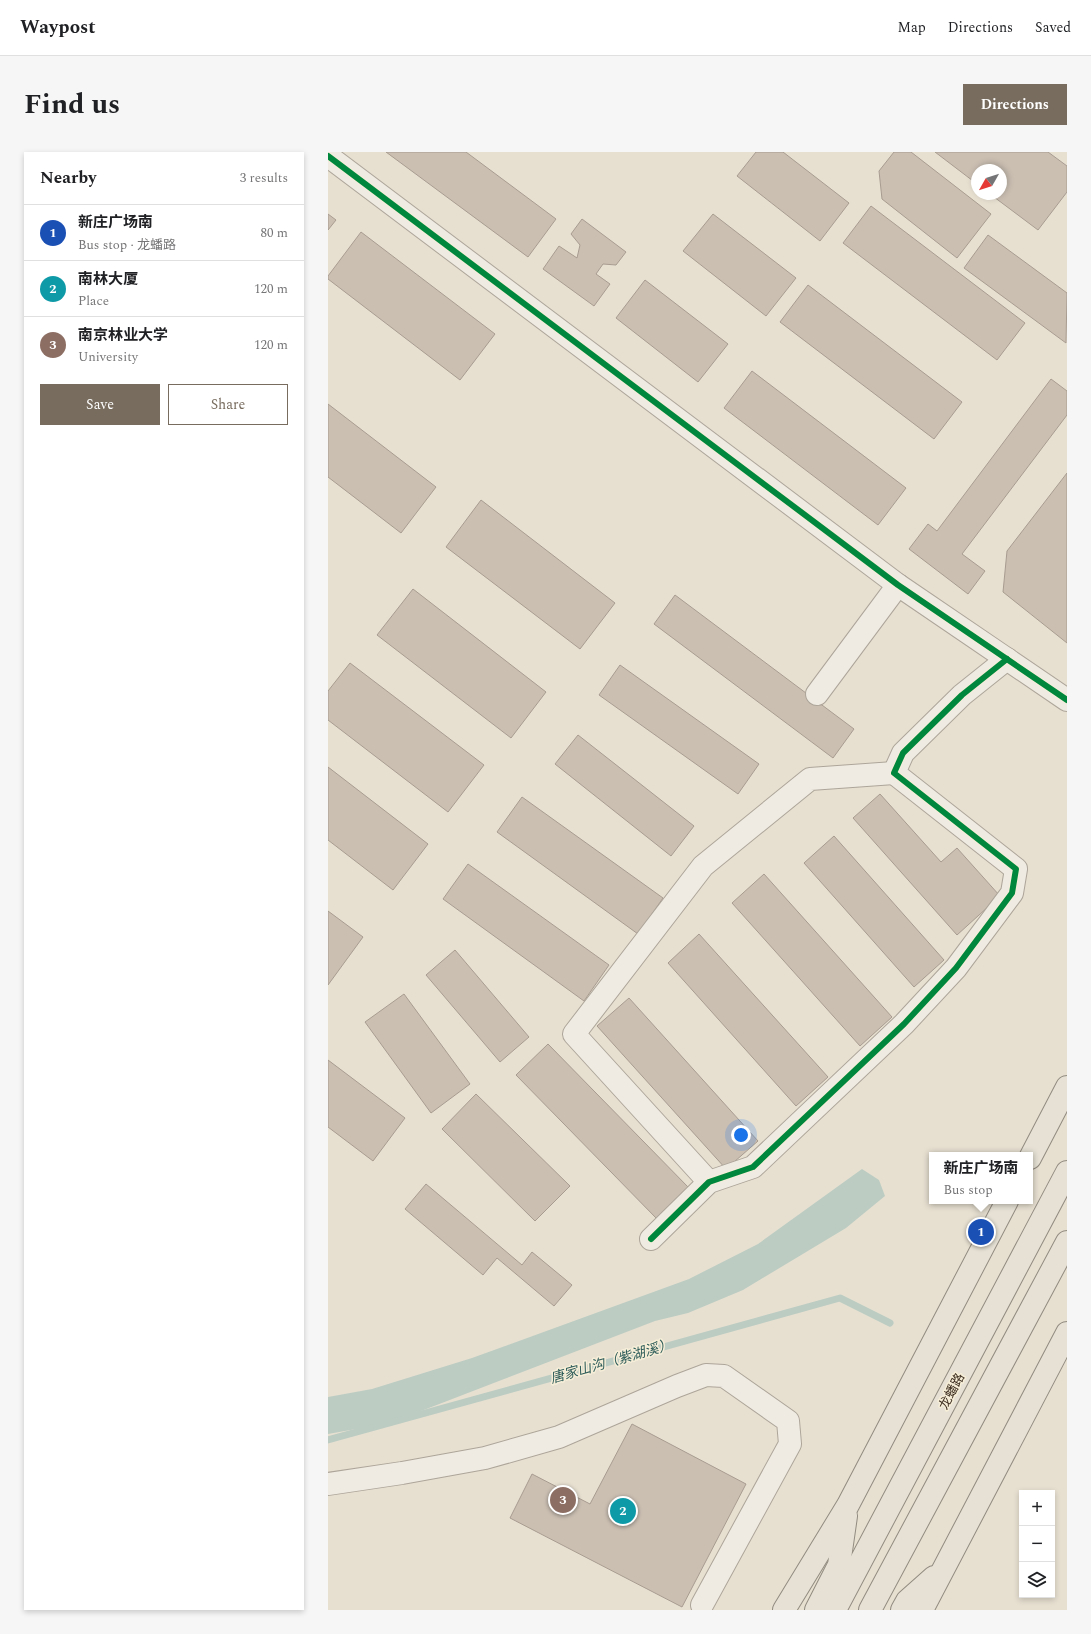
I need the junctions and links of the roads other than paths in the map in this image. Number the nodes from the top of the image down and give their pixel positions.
1 (333, 156) edge
2 (898, 585) junction
3 (1007, 659) junction
4 (817, 694) dead end
5 (1067, 700) edge
6 (894, 773) junction
7 (1067, 1087) edge
8 (1033, 1152) edge
9 (1067, 1172) edge
10 (710, 1182) junction
11 (1005, 1204) edge
12 (652, 1239) dead end
13 (1067, 1242) edge
14 (1067, 1333) edge
15 (328, 1484) edge
16 (848, 1505) junction
17 (702, 1605) dead end
18 (910, 1607) edge
19 (784, 1610) edge
20 (816, 1610) edge
21 (835, 1610) edge
22 (870, 1610) edge

1 - 2 street
2 - 3 street
2 - 4 street
3 - 5 street
3 - 6 street
6 - 10 street
6 - 10 street
7 - 8 main road
9 - 21 main road, 龙蟠路
10 - 12 street
11 - 16 main road
13 - 22 main road
14 - 18 main road
15 - 17 street
16 - 19 main road
16 - 20 main road

